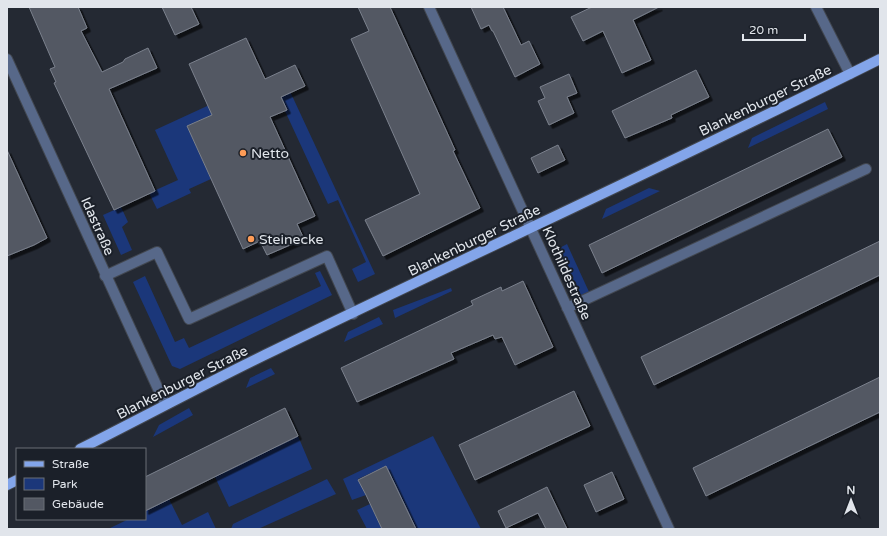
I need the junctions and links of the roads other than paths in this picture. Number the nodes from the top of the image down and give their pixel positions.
1 (429, 7) edge
2 (816, 7) edge
3 (7, 59) edge
4 (880, 59) edge
5 (850, 74) junction
6 (866, 169) dead end
7 (532, 228) junction
8 (105, 276) junction
9 (567, 308) junction
10 (353, 314) junction
11 (164, 404) junction
12 (82, 448) edge
13 (16, 480) edge
14 (7, 485) edge
15 (669, 529) edge

1 - 7 street, Klothildestraße
2 - 5 street
3 - 8 street, Idastraße
4 - 5 main road, Blankenburger Straße
5 - 7 main road, Blankenburger Straße
6 - 9 street
7 - 9 street, Klothildestraße
7 - 10 main road, Blankenburger Straße
8 - 10 street
8 - 11 street, Idastraße
9 - 15 street, Klothildestraße
10 - 11 main road, Blankenburger Straße
11 - 12 main road, Blankenburger Straße
13 - 14 main road

